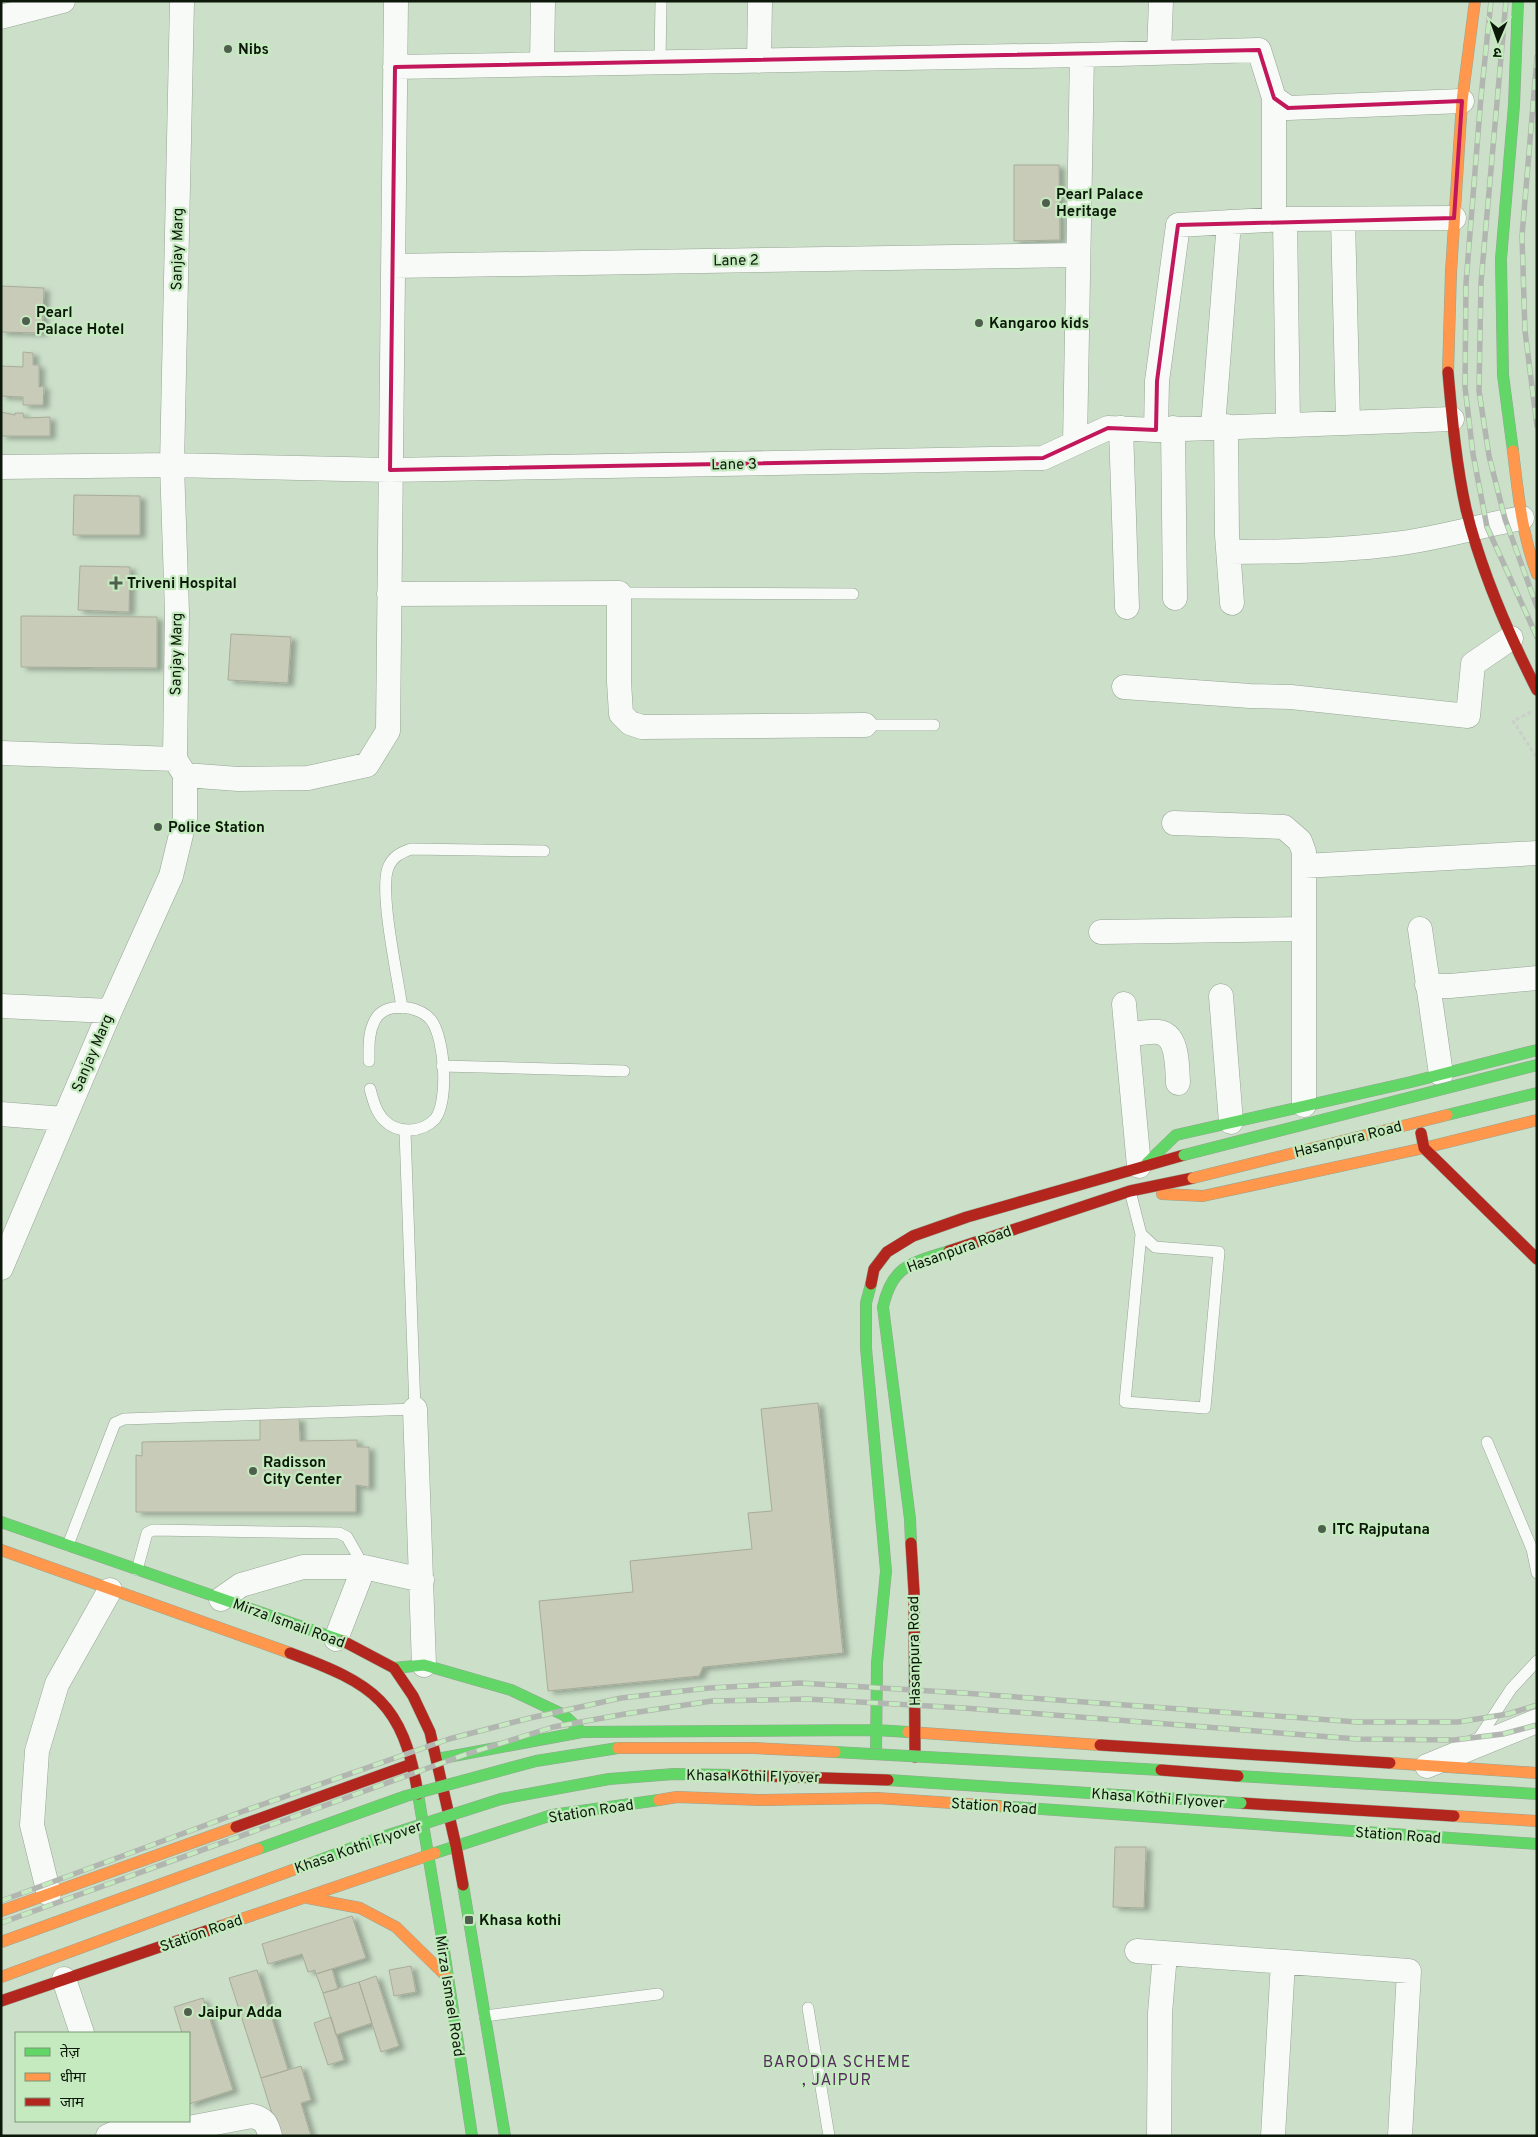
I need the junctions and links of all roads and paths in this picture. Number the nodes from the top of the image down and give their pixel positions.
1 (62, 1) edge
2 (182, 1) edge
3 (396, 1) edge
4 (543, 1) edge
5 (661, 1) edge
6 (760, 1) edge
7 (1161, 1) edge
8 (1475, 1) edge
9 (1518, 1) edge
10 (1, 17) edge
11 (1159, 53) junction
12 (1082, 55) junction
13 (759, 61) junction
14 (660, 62) junction
15 (542, 64) junction
16 (395, 67) junction
17 (1274, 98) junction
18 (1462, 101) junction
19 (1454, 218) junction
20 (1343, 219) junction
21 (1279, 220) junction
22 (1229, 222) junction
23 (1078, 255) junction
24 (393, 266) junction
25 (1452, 418) junction
26 (1348, 422) junction
27 (1288, 423) junction
28 (1219, 426) junction
29 (1122, 428) junction
30 (1165, 429) junction
31 (1075, 443) junction
32 (172, 465) junction
33 (1, 467) edge
34 (390, 470) junction
35 (1522, 518) junction
36 (1472, 528) junction
37 (1229, 552) junction
38 (1537, 574) edge
39 (619, 593) junction
40 (389, 594) junction
41 (853, 594) dead end
42 (1175, 598) dead end
43 (1232, 603) dead end
44 (1127, 607) dead end
45 (1511, 638) junction
46 (1124, 687) dead end
47 (1537, 690) edge
48 (1537, 709) edge
49 (865, 725) joint
50 (934, 725) dead end
51 (1, 753) edge
52 (1537, 758) edge
53 (180, 767) junction
54 (1174, 823) dead end
55 (544, 851) dead end
56 (1537, 853) edge
57 (1304, 866) junction
58 (1304, 929) junction
59 (1420, 929) dead end
60 (1101, 932) dead end
61 (1537, 978) edge
62 (1427, 985) junction
63 (1222, 996) dead end
64 (1124, 1004) dead end
65 (1, 1006) edge
66 (402, 1008) junction
67 (110, 1011) junction
68 (1127, 1035) junction
69 (1537, 1050) edge
70 (369, 1061) dead end
71 (1537, 1065) edge
72 (442, 1066) junction
73 (624, 1072) dead end
74 (1437, 1075) junction
75 (1410, 1082) junction
76 (1178, 1083) dead end
77 (370, 1089) dead end
78 (1537, 1092) edge
79 (1304, 1105) junction
80 (1, 1114) edge
81 (64, 1119) junction
82 (1537, 1120) edge
83 (1232, 1122) junction
84 (405, 1131) junction
85 (1446, 1132) junction
86 (1424, 1148) junction
87 (1135, 1167) junction
88 (1449, 1172) junction
89 (1130, 1191) junction
90 (1141, 1234) junction
91 (1537, 1259) edge
92 (1, 1268) edge
93 (415, 1409) junction
94 (1487, 1442) dead end
95 (5, 1521) edge
96 (68, 1546) junction
97 (1, 1550) edge
98 (364, 1567) junction
99 (137, 1570) junction
100 (1537, 1573) edge
101 (422, 1580) junction
102 (110, 1590) junction
103 (221, 1599) junction
104 (336, 1639) junction
105 (1537, 1660) edge
106 (424, 1665) junction
107 (394, 1668) junction
108 (1537, 1721) edge
109 (876, 1730) junction
110 (582, 1732) junction
111 (915, 1733) junction
112 (1473, 1747) junction
113 (437, 1759) junction
114 (412, 1764) junction
115 (1427, 1766) junction
116 (1537, 1773) edge
117 (1537, 1794) edge
118 (877, 1798) junction
119 (915, 1800) junction
120 (1537, 1821) edge
121 (1537, 1844) edge
122 (456, 1846) junction
123 (429, 1855) junction
124 (49, 1894) junction
125 (304, 1898) junction
126 (1, 1911) edge
127 (1, 1942) edge
128 (1136, 1951) dead end
129 (1165, 1954) junction
130 (1283, 1962) junction
131 (1, 1977) edge
132 (447, 1978) junction
133 (64, 1980) junction
134 (658, 1994) dead end
135 (1, 2001) edge
136 (808, 2008) dead end
137 (485, 2016) junction
138 (82, 2032) edge
139 (111, 2130) edge
140 (270, 2136) edge
141 (472, 2136) edge
142 (505, 2136) edge
143 (829, 2136) edge
144 (1159, 2136) edge
145 (1273, 2136) edge
146 (1400, 2136) edge

1 - 10 street
2 - 32 street, Sanjay Marg
3 - 16 street
4 - 15 street
5 - 14 lane
6 - 13 street
7 - 11 street
8 - 18 main road
9 - 35 main road
11 - 12 street
11 - 17 street
12 - 13 street
12 - 23 street
13 - 14 street
14 - 15 street
15 - 16 street
16 - 24 street
17 - 18 street
17 - 21 street
18 - 19 main road
19 - 20 street
19 - 25 main road
20 - 21 street
20 - 26 street
21 - 22 street
21 - 27 street
22 - 28 street
22 - 30 street
23 - 24 street, Lane 2
23 - 31 street
24 - 34 street
25 - 26 street, Lane 3
25 - 36 main road
26 - 27 street, Lane 3
27 - 28 street, Lane 3
28 - 30 street, Lane 3
28 - 37 street
29 - 30 street, Lane 3
29 - 31 street, Lane 3
29 - 44 street
30 - 42 street
31 - 34 street, Lane 3
32 - 33 street, Lane 3
32 - 34 street, Lane 3
32 - 53 street, Sanjay Marg
34 - 40 street
35 - 36 street
35 - 38 main road
36 - 37 street
36 - 45 main road
37 - 43 street
39 - 40 street
39 - 41 lane
39 - 49 street
40 - 53 street
45 - 46 street
45 - 47 main road
48 - 52 path
49 - 50 lane
51 - 53 street
53 - 67 street, Sanjay Marg
54 - 57 street
55 - 66 lane
56 - 57 street
57 - 58 street
58 - 60 street
58 - 79 street
59 - 62 street
61 - 62 street
62 - 74 street
63 - 83 street
64 - 68 street
65 - 67 street
66 - 70 lane
66 - 72 lane
67 - 81 street, Sanjay Marg
68 - 76 street
68 - 87 street
69 - 74 main road
71 - 87 main road, Hasanpura Road, bridge
72 - 73 lane
72 - 84 lane
74 - 75 main road
74 - 85 main road
75 - 79 main road
75 - 86 main road
77 - 84 lane
78 - 89 main road, Hasanpura Road, bridge
79 - 83 main road
80 - 81 street
81 - 92 street, Sanjay Marg
82 - 85 main road
83 - 87 main road
84 - 93 lane
85 - 86 main road
85 - 88 main road
86 - 88 main road
86 - 89 main road
87 - 89 main road
87 - 109 main road, Hasanpura Road
88 - 91 main road
89 - 90 lane
89 - 111 main road, Hasanpura Road
90 - 90 lane
93 - 96 lane
93 - 101 street
94 - 100 lane
95 - 96 main road, Mirza Ismail Road
96 - 99 main road, Mirza Ismail Road
97 - 102 main road, Mirza Ismail Road
98 - 99 lane
98 - 101 street
98 - 103 street
98 - 104 street
99 - 103 main road, Mirza Ismail Road
101 - 106 street
102 - 114 main road, Mirza Ismail Road
102 - 124 street
103 - 104 main road, Mirza Ismail Road
104 - 107 main road, Mirza Ismail Road
105 - 112 lane
106 - 107 main road
106 - 110 main road
107 - 113 main road, Mirza Ismail Road
108 - 112 street
109 - 110 main road
109 - 111 main road
109 - 118 main road, Hasanpura Road
110 - 113 main road
111 - 115 main road
111 - 119 main road, Hasanpura Road
112 - 115 street
113 - 122 main road, Mirza Ismail Road
114 - 123 main road, Mirza Ismail Road
114 - 124 main road
115 - 116 main road
117 - 127 main road, Khasa Kothi Flyover, bridge
118 - 119 main road, Station Road
118 - 122 main road, Station Road
119 - 121 main road, Station Road
120 - 131 main road, Khasa Kothi Flyover, bridge
122 - 123 main road, Station Road
122 - 137 main road, Mirza Ismail Road
123 - 125 main road, Station Road
123 - 132 main road, Mirza Ismael Road
124 - 126 main road
125 - 132 main road
125 - 133 main road, Station Road
128 - 129 street
129 - 130 street
129 - 144 street
130 - 145 street
130 - 146 street
132 - 141 main road, Mirza Ismael Road
133 - 135 main road, Station Road
133 - 138 street
134 - 137 lane
136 - 143 lane
137 - 142 main road, Mirza Ismail Road
139 - 140 street

